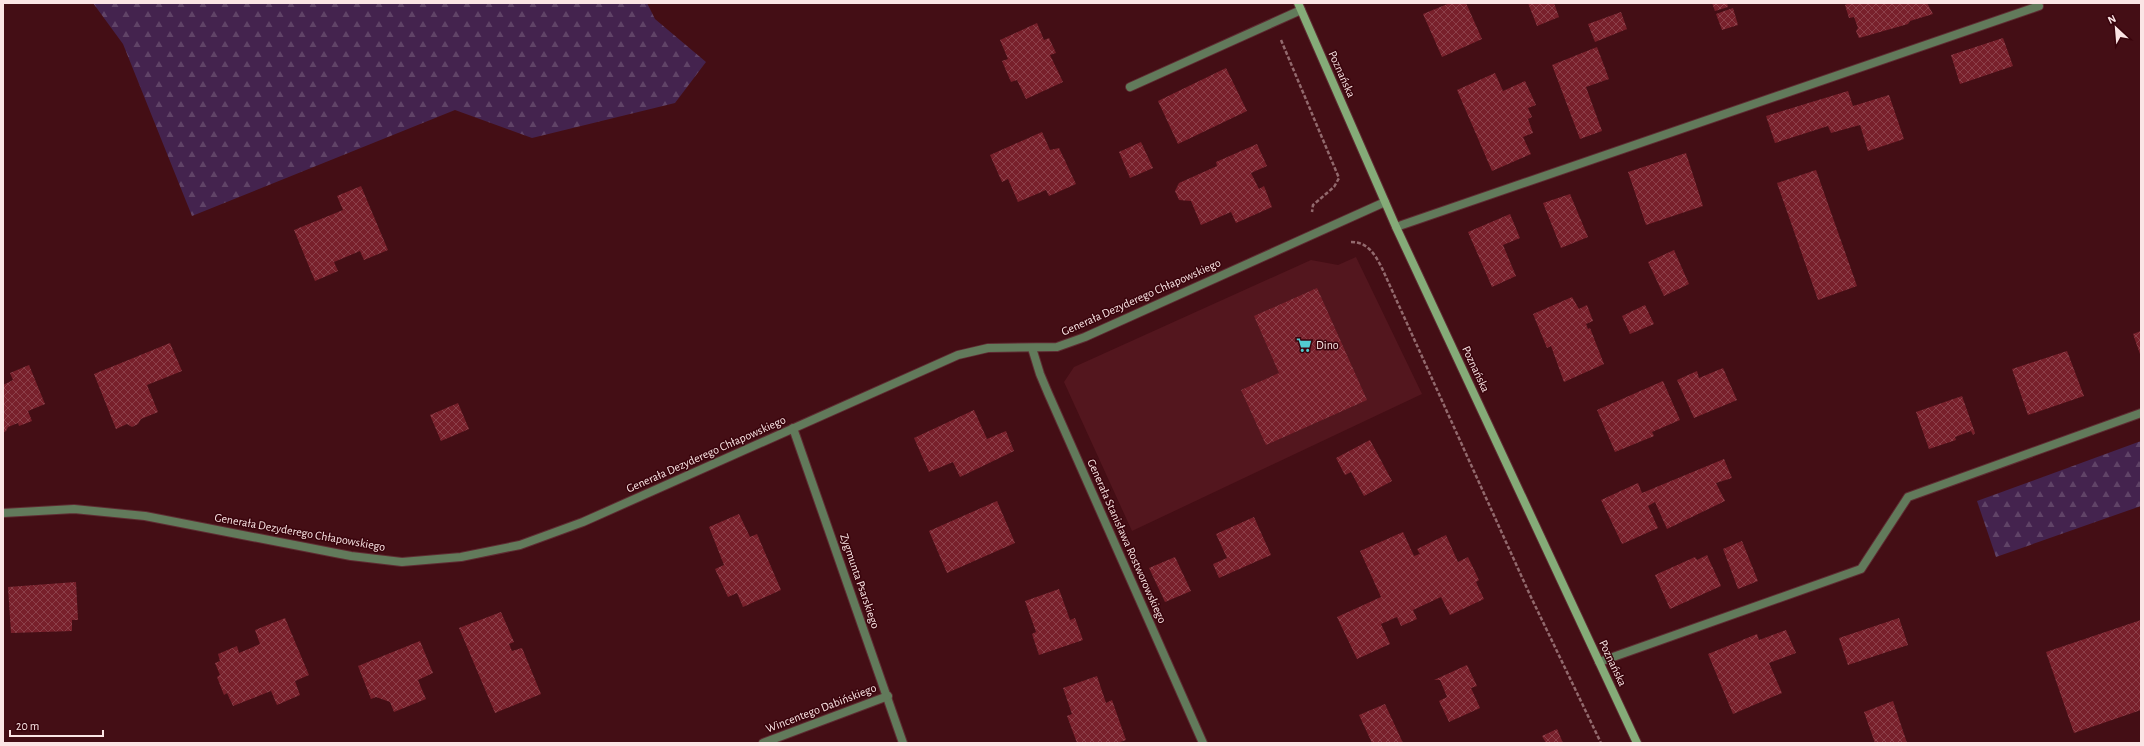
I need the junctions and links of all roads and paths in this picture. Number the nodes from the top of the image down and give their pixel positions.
1 (1299, 6) edge
2 (2039, 6) dead end
3 (1273, 22) junction
4 (1130, 87) dead end
5 (1385, 202) junction
6 (1396, 226) junction
7 (1314, 233) junction
8 (1346, 243) dead end
9 (1032, 348) junction
10 (2141, 413) edge
11 (793, 428) junction
12 (3, 513) edge
13 (1599, 662) junction
14 (888, 696) junction
15 (763, 743) edge
16 (903, 743) edge
17 (1203, 743) edge
18 (1602, 743) edge
19 (1637, 743) edge

1 - 3 street
1 - 5 street, Poznańska
2 - 6 street
3 - 4 street
3 - 7 path
5 - 6 street, Poznańska
5 - 7 street, Generała Dezyderego Chłapowskiego
6 - 13 street, Poznańska
7 - 9 street, Generała Dezyderego Chłapowskiego
8 - 18 path
9 - 11 street, Generała Dezyderego Chłapowskiego
9 - 17 street, Generała Stanisława Rostworowskiego
10 - 13 street
11 - 12 street, Generała Dezyderego Chłapowskiego
11 - 14 street, Zygmunta Psarskiego
13 - 19 street, Poznańska
14 - 15 street, Wincentego Dabińskiego
14 - 16 street, Zygmunta Psarskiego

